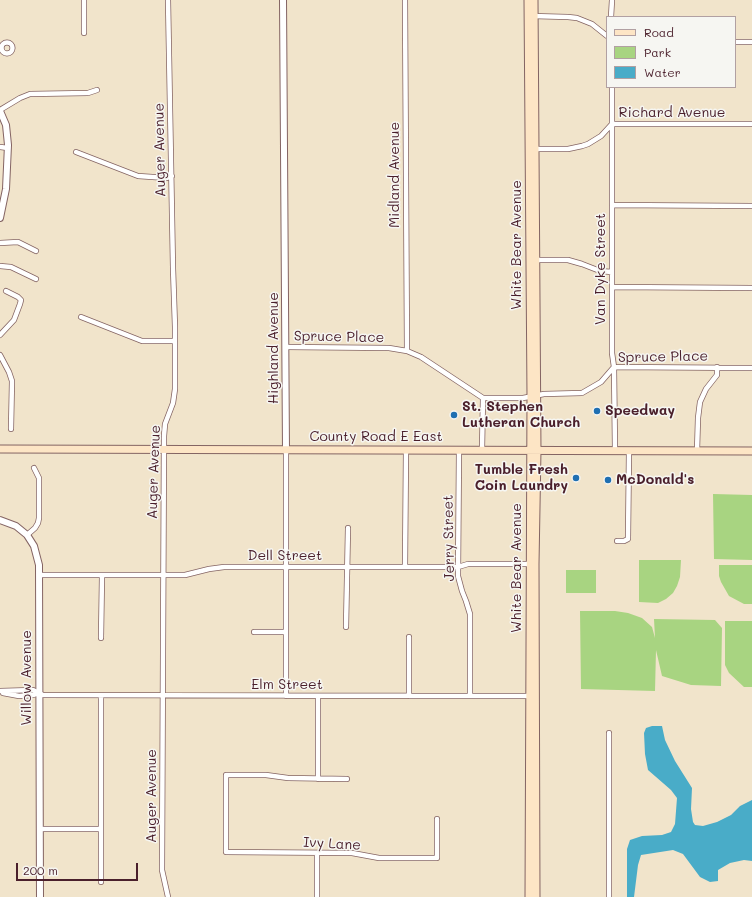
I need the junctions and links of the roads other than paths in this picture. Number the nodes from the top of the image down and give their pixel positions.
1 (84, 0) edge
2 (168, 0) edge
3 (283, 0) edge
4 (405, 0) edge
5 (528, 0) edge
6 (534, 0) edge
7 (612, 0) edge
8 (531, 16) junction
9 (611, 16) edge
10 (84, 33) dead end
11 (606, 35) edge
12 (736, 42) edge
13 (752, 42) edge
14 (612, 88) edge
15 (97, 90) dead end
16 (0, 110) edge
17 (612, 124) junction
18 (752, 124) edge
19 (0, 147) edge
20 (8, 148) junction
21 (532, 149) junction
22 (76, 152) dead end
23 (172, 176) junction
24 (612, 205) junction
25 (752, 206) edge
26 (1, 209) edge
27 (0, 218) edge
28 (0, 243) edge
29 (36, 251) dead end
30 (533, 260) junction
31 (0, 266) edge
32 (612, 272) junction
33 (36, 279) dead end
34 (612, 287) junction
35 (752, 288) edge
36 (6, 291) dead end
37 (81, 317) dead end
38 (0, 336) edge
39 (175, 341) junction
40 (286, 348) junction
41 (407, 351) junction
42 (0, 355) edge
43 (614, 367) junction
44 (717, 367) junction
45 (752, 368) edge
46 (533, 396) junction
47 (483, 398) junction
48 (11, 430) dead end
49 (0, 449) edge
50 (164, 450) junction
51 (286, 450) junction
52 (406, 450) junction
53 (459, 450) junction
54 (482, 450) junction
55 (534, 450) junction
56 (615, 450) junction
57 (628, 451) junction
58 (698, 451) junction
59 (752, 451) edge
60 (34, 468) dead end
61 (0, 520) edge
62 (348, 528) dead end
63 (27, 535) junction
64 (617, 541) dead end
65 (530, 564) junction
66 (347, 567) junction
67 (405, 567) junction
68 (458, 567) junction
69 (286, 568) junction
70 (39, 575) junction
71 (163, 575) junction
72 (102, 576) junction
73 (346, 627) dead end
74 (254, 632) dead end
75 (286, 632) junction
76 (409, 637) dead end
77 (101, 638) dead end
78 (0, 692) edge
79 (39, 693) junction
80 (101, 696) junction
81 (163, 696) junction
82 (286, 696) junction
83 (318, 696) junction
84 (409, 696) junction
85 (470, 696) junction
86 (532, 696) junction
87 (609, 733) dead end
88 (318, 779) junction
89 (347, 779) dead end
90 (437, 819) dead end
91 (40, 829) junction
92 (101, 829) junction
93 (317, 853) junction
94 (101, 882) dead end
95 (40, 897) edge
96 (168, 897) edge
97 (317, 897) edge
98 (529, 897) edge
99 (536, 897) edge
100 (609, 897) edge

1 - 10 street
2 - 23 street, Auger Avenue
3 - 40 street, Highland Avenue
4 - 41 street, Midland Avenue
5 - 8 main road, White Bear Avenue
6 - 8 main road, White Bear Avenue
7 - 9 street
8 - 11 street
8 - 21 main road, White Bear Avenue
12 - 13 street
14 - 17 street, Van Dyke Street
15 - 16 street
16 - 20 street
17 - 18 street, Richard Avenue
17 - 21 street, Richard Avenue
17 - 24 street, Van Dyke Street
19 - 20 street
20 - 26 street
21 - 30 main road, White Bear Avenue
22 - 23 street
23 - 39 street, Auger Avenue
24 - 25 street
24 - 32 street, Van Dyke Street
26 - 27 street
28 - 29 street
30 - 32 street
30 - 46 main road, White Bear Avenue
31 - 33 street
32 - 34 street, Van Dyke Street
34 - 35 street
34 - 43 street, Van Dyke Street
36 - 38 street
37 - 39 street
39 - 50 street, Auger Avenue
40 - 41 street, Spruce Place
40 - 51 street, Highland Avenue
41 - 47 street, Spruce Place
42 - 48 street
43 - 44 street, Spruce Place
43 - 46 street, Spruce Place
43 - 56 street, Van Dyke Street
44 - 45 street, Spruce Place
44 - 58 street
46 - 47 street, Spruce Place
46 - 55 main road, White Bear Avenue
47 - 54 street
49 - 50 main road, County Road E East
50 - 51 main road, County Road E East
50 - 71 street, Auger Avenue
51 - 52 main road, County Road E East
51 - 69 street, Highland Avenue
52 - 53 main road, County Road E East
52 - 67 street
53 - 54 main road, County Road E East
53 - 68 street, Jerry Street
54 - 55 main road, County Road E East
55 - 56 main road, County Road E East
55 - 65 main road, White Bear Avenue
55 - 86 main road, White Bear Avenue
56 - 57 main road, County Road E East
57 - 58 main road, County Road E East
57 - 64 street
58 - 59 main road, County Road E East
60 - 63 street
61 - 63 street
62 - 66 street
63 - 70 street, Willow Avenue
65 - 68 street, Dell Street
65 - 86 main road, White Bear Avenue
66 - 67 street, Dell Street
66 - 69 street, Dell Street
66 - 73 street
67 - 68 street, Dell Street
68 - 85 street, Jerry Street
69 - 71 street, Dell Street
69 - 75 street, Highland Avenue
70 - 72 street, Dell Street
70 - 79 street, Willow Avenue
71 - 72 street, Dell Street
71 - 81 street, Auger Avenue
72 - 77 street
74 - 75 street
75 - 82 street, Highland Avenue
76 - 84 street
78 - 79 street, Elm Street
79 - 80 street, Elm Street
79 - 91 street, Willow Avenue
80 - 81 street, Elm Street
80 - 92 street
81 - 82 street, Elm Street
81 - 96 street, Auger Avenue
82 - 83 street, Elm Street
83 - 84 street, Elm Street
83 - 88 street
84 - 85 street, Elm Street
85 - 86 street, Elm Street
86 - 98 main road, White Bear Avenue
86 - 99 main road, White Bear Avenue
87 - 100 street
88 - 89 street
88 - 93 street, Ivy Lane
90 - 93 street, Ivy Lane
91 - 92 street
91 - 95 street, Willow Avenue
92 - 94 street
93 - 97 street

